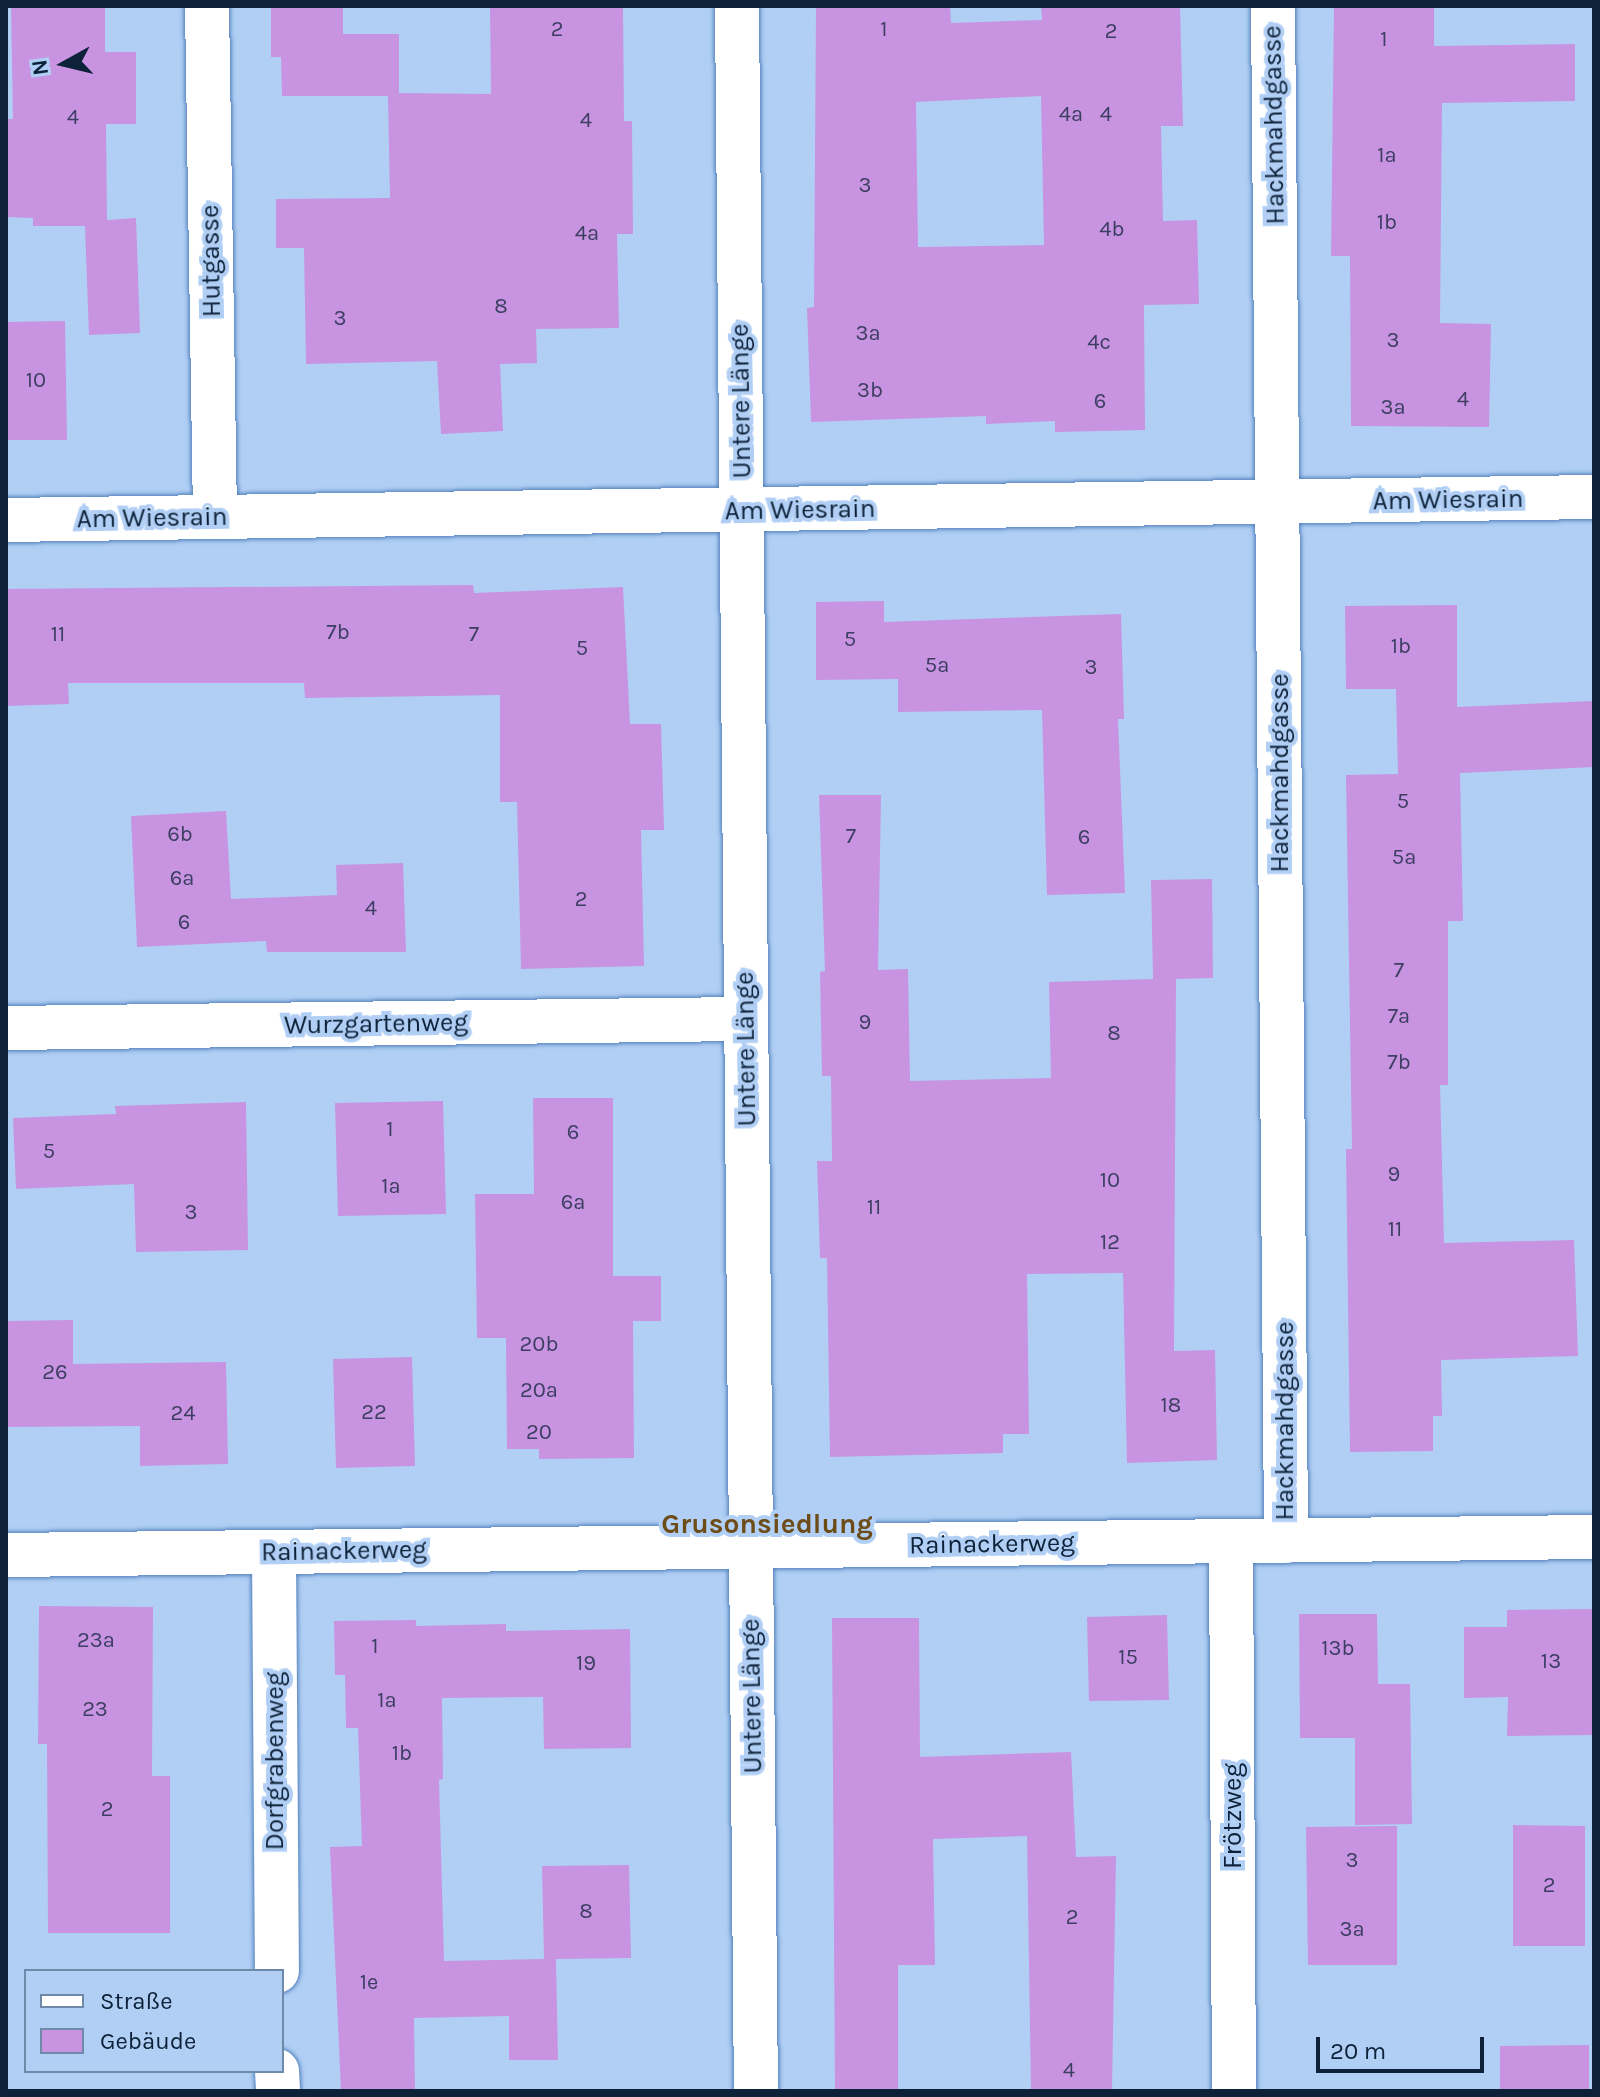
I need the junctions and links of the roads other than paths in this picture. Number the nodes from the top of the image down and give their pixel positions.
1 (207, 6) edge
2 (737, 6) edge
3 (1273, 6) edge
4 (1594, 497) edge
5 (1278, 504) junction
6 (742, 510) junction
7 (215, 516) junction
8 (6, 520) edge
9 (745, 1019) junction
10 (6, 1028) edge
11 (1594, 1537) edge
12 (1231, 1541) junction
13 (1286, 1541) junction
14 (751, 1547) junction
15 (274, 1552) junction
16 (6, 1555) edge
17 (277, 1969) edge
18 (756, 2091) edge
19 (1234, 2091) edge

1 - 7 street, Hutgasse
2 - 6 street, Untere Länge
3 - 5 street, Hackmahdgasse
4 - 5 street, Am Wiesrain
5 - 6 street, Am Wiesrain
5 - 13 street, Hackmahdgasse
6 - 7 street, Am Wiesrain
6 - 9 street, Untere Länge
7 - 8 street, Am Wiesrain
9 - 10 street, Wurzgartenweg
9 - 14 street, Untere Länge
11 - 13 street, Rainackerweg
12 - 13 street, Rainackerweg
12 - 14 street, Rainackerweg
12 - 19 street, Frötzweg
14 - 15 street, Rainackerweg
14 - 18 street, Untere Länge
15 - 16 street, Rainackerweg
15 - 17 street, Dorfgrabenweg

